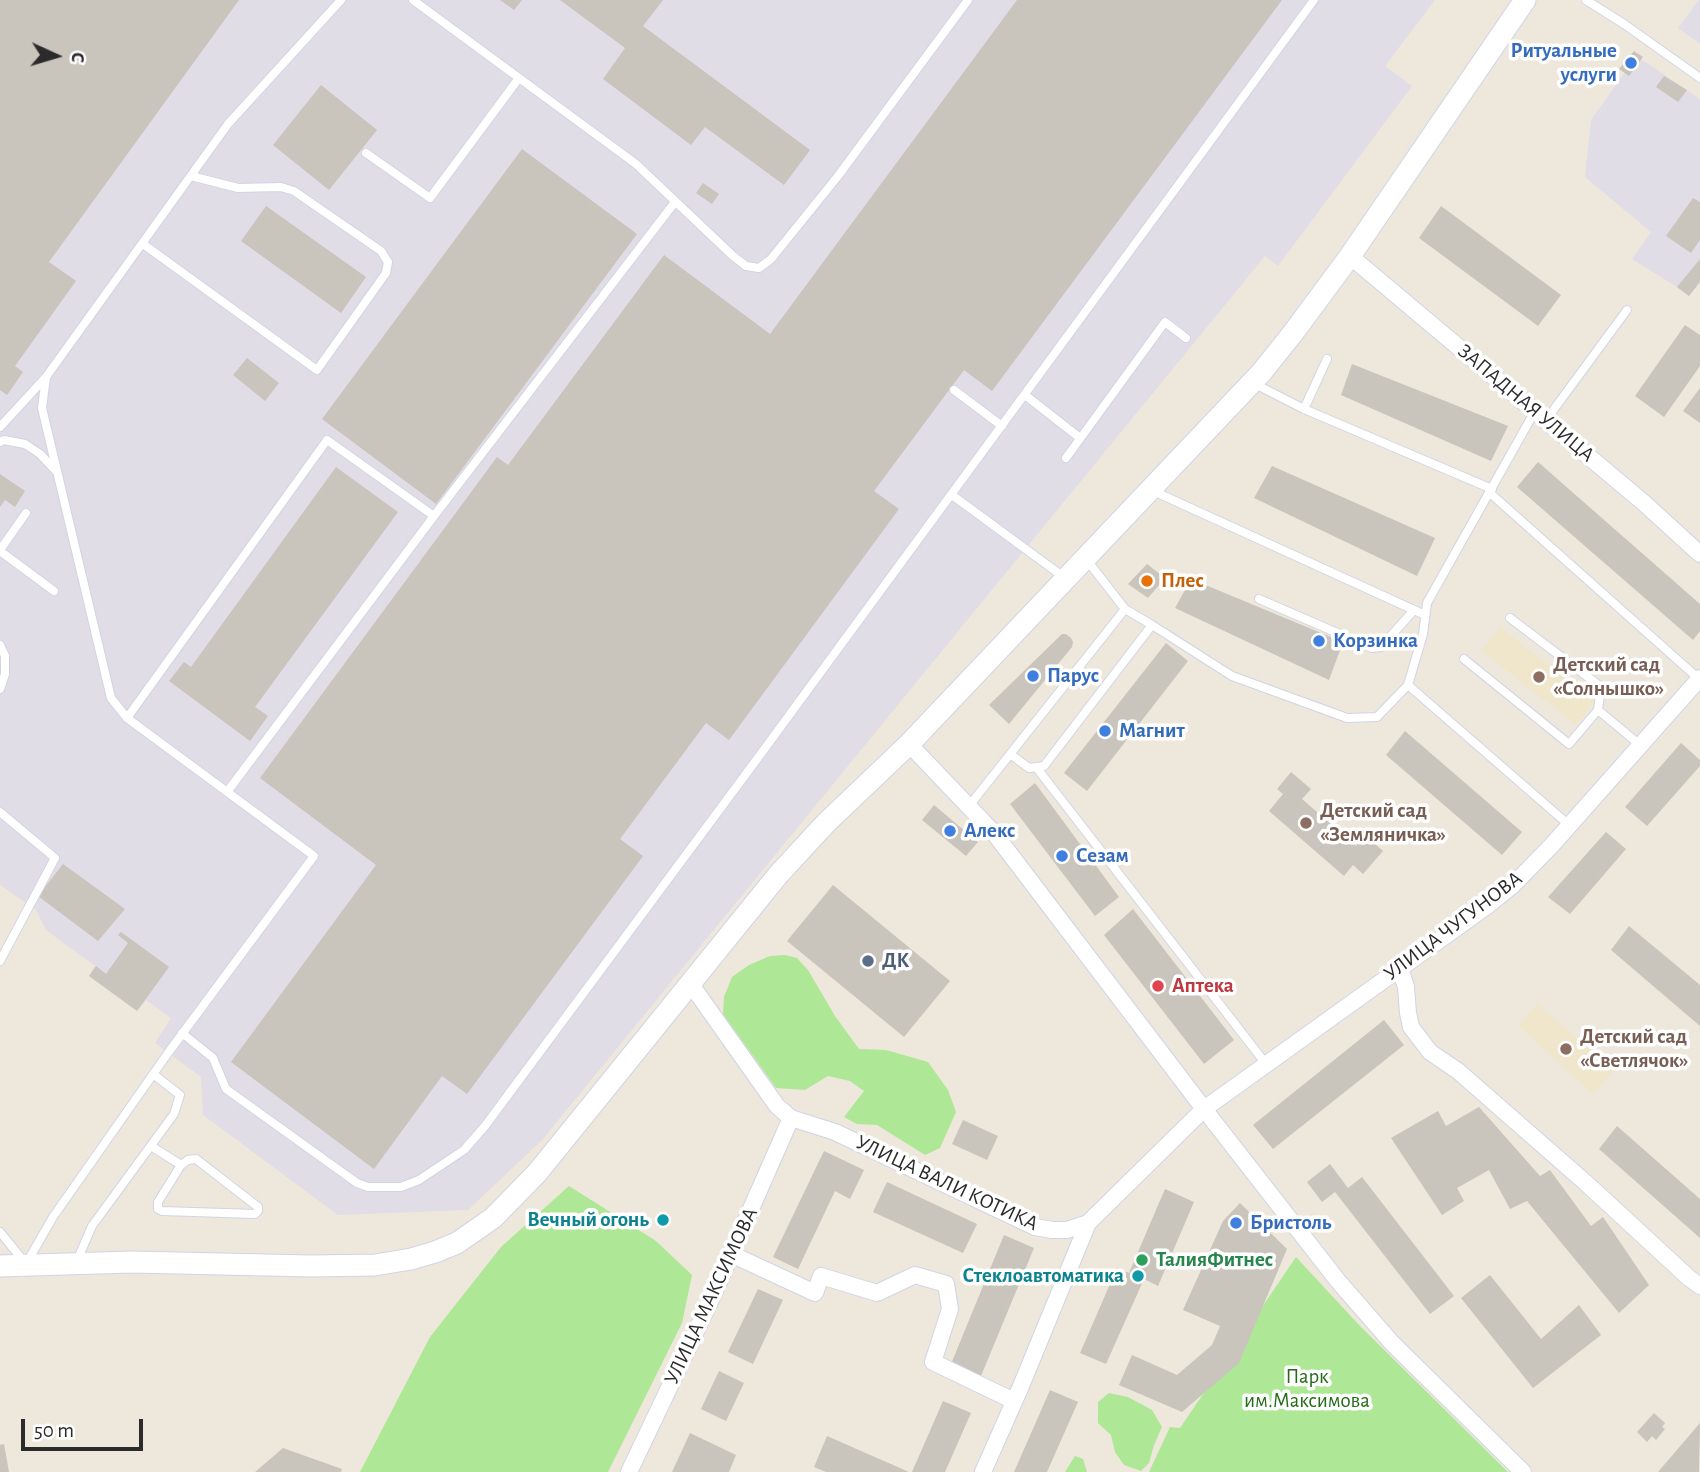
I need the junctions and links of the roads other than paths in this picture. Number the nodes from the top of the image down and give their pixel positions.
1 (341, 0) edge
2 (413, 0) edge
3 (968, 0) edge
4 (1314, 0) edge
5 (1525, 0) edge
6 (1586, 0) edge
7 (519, 78) junction
8 (1700, 78) edge
9 (366, 153) dead end
10 (191, 176) junction
11 (676, 201) junction
12 (142, 244) junction
13 (1350, 256) junction
14 (1627, 310) dead end
15 (1186, 338) dead end
16 (1327, 359) dead end
17 (46, 377) junction
18 (1252, 382) junction
19 (954, 390) dead end
20 (1024, 395) junction
21 (1304, 410) junction
22 (1541, 416) junction
23 (1002, 426) junction
24 (0, 427) edge
25 (1080, 438) junction
26 (0, 442) edge
27 (1066, 458) dead end
28 (58, 474) junction
29 (1150, 489) junction
30 (1491, 491) junction
31 (952, 495) junction
32 (26, 513) dead end
33 (434, 516) junction
34 (0, 551) edge
35 (1700, 554) edge
36 (1085, 557) junction
37 (1065, 578) junction
38 (54, 591) dead end
39 (1259, 599) dead end
40 (1125, 609) junction
41 (1414, 610) junction
42 (1425, 615) junction
43 (1510, 618) dead end
44 (1152, 625) junction
45 (0, 645) edge
46 (1464, 659) dead end
47 (1700, 679) edge
48 (1408, 685) junction
49 (0, 689) edge
50 (1598, 710) junction
51 (127, 718) junction
52 (909, 744) junction
53 (1640, 745) junction
54 (1010, 754) junction
55 (1036, 767) junction
56 (227, 792) junction
57 (969, 807) junction
58 (0, 812) edge
59 (1569, 825) junction
60 (0, 961) edge
61 (1400, 968) junction
62 (690, 984) junction
63 (182, 1033) junction
64 (1266, 1064) junction
65 (153, 1074) junction
66 (1204, 1109) junction
67 (791, 1118) junction
68 (151, 1146) junction
69 (181, 1165) junction
70 (1088, 1223) junction
71 (0, 1232) edge
72 (731, 1254) junction
73 (76, 1262) junction
74 (26, 1264) junction
75 (0, 1266) edge
76 (1700, 1286) edge
77 (1014, 1401) junction
78 (629, 1472) edge
79 (983, 1472) edge
80 (1523, 1472) edge

1 - 10 lane
2 - 7 lane
3 - 11 lane
4 - 20 lane
5 - 13 main road
6 - 8 lane
7 - 9 lane
7 - 11 lane
10 - 12 lane
10 - 12 lane
11 - 33 lane
12 - 17 lane
13 - 18 main road
13 - 22 street, ЗАПАДНАЯ УЛИЦА
14 - 22 lane
15 - 25 lane
16 - 21 lane
17 - 24 lane
17 - 28 lane
18 - 21 lane
18 - 29 main road
19 - 23 lane
20 - 23 lane
20 - 25 lane
21 - 30 lane
22 - 30 lane
22 - 35 street, ЗАПАДНАЯ УЛИЦА
23 - 31 lane
25 - 27 lane
26 - 28 lane
28 - 51 lane
29 - 36 main road
29 - 41 lane
30 - 42 lane
30 - 47 lane
31 - 37 lane
31 - 63 lane
32 - 34 lane
33 - 51 lane
33 - 56 lane
34 - 38 lane
36 - 37 main road
36 - 40 lane
37 - 52 main road
39 - 41 lane
40 - 44 lane
40 - 54 lane
41 - 42 lane
42 - 48 lane
43 - 50 lane
44 - 48 lane
44 - 55 lane
45 - 49 lane
46 - 50 lane
47 - 53 street, УЛИЦА ЧУГУНОВА
48 - 59 lane
50 - 53 lane
51 - 56 lane
52 - 57 street
52 - 62 main road
53 - 59 street, УЛИЦА ЧУГУНОВА
54 - 55 lane
54 - 57 lane
55 - 64 lane
56 - 63 lane
57 - 66 street
58 - 60 lane
59 - 61 street, УЛИЦА ЧУГУНОВА
61 - 64 street, УЛИЦА ЧУГУНОВА
61 - 76 street
62 - 67 street, УЛИЦА ВАЛИ КОТИКА
62 - 73 main road
63 - 65 lane
64 - 66 street, УЛИЦА ЧУГУНОВА
65 - 68 lane
65 - 74 lane
66 - 70 street, УЛИЦА ЧУГУНОВА
66 - 80 street
67 - 70 street, УЛИЦА ВАЛИ КОТИКА
67 - 72 street, УЛИЦА МАКСИМОВА
68 - 69 lane
68 - 73 lane
69 - 69 lane
70 - 77 street
71 - 74 lane
72 - 77 street
72 - 78 street, УЛИЦА МАКСИМОВА
73 - 74 main road
74 - 75 main road
77 - 79 street

